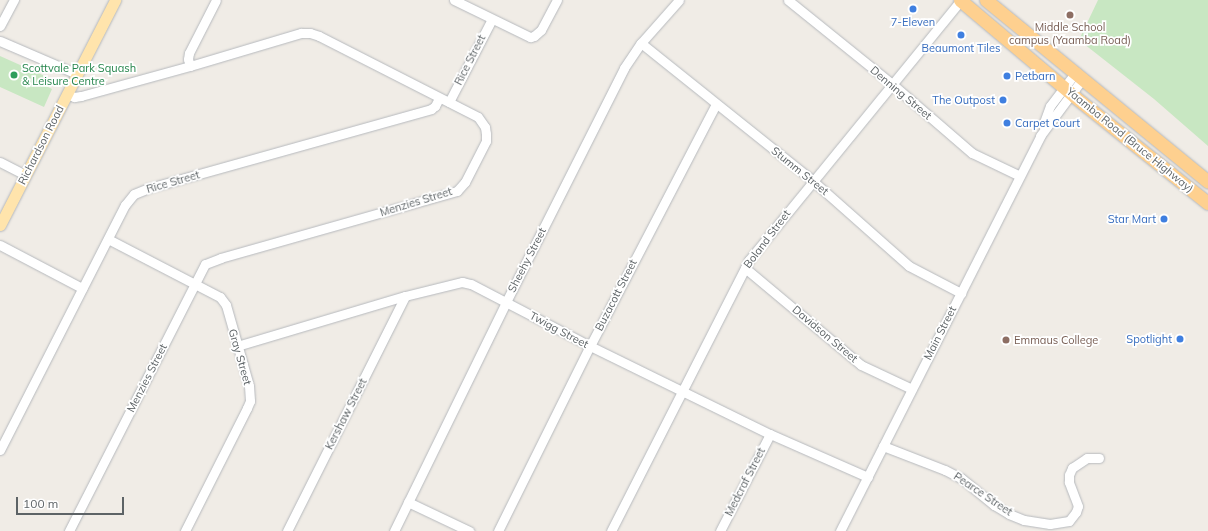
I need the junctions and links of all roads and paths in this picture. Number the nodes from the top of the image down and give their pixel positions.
1 (14, 0) edge
2 (115, 0) edge
3 (216, 0) edge
4 (454, 0) edge
5 (557, 0) edge
6 (679, 0) edge
7 (788, 0) edge
8 (960, 0) edge
9 (986, 0) edge
10 (492, 19) junction
11 (0, 26) edge
12 (0, 41) edge
13 (641, 43) junction
14 (190, 66) junction
15 (77, 74) junction
16 (1080, 75) junction
17 (892, 84) junction
18 (1067, 91) junction
19 (67, 94) junction
20 (439, 98) junction
21 (449, 102) junction
22 (716, 104) junction
23 (0, 162) edge
24 (26, 175) junction
25 (1020, 176) junction
26 (813, 180) junction
27 (1208, 182) edge
28 (1208, 203) edge
29 (0, 225) edge
30 (108, 239) junction
31 (0, 246) edge
32 (745, 268) junction
33 (195, 284) junction
34 (82, 288) junction
35 (961, 293) junction
36 (405, 296) junction
37 (506, 302) junction
38 (237, 346) junction
39 (590, 346) junction
40 (912, 389) junction
41 (682, 391) junction
42 (770, 434) junction
43 (883, 446) junction
44 (0, 450) edge
45 (1099, 458) dead end
46 (868, 477) junction
47 (408, 502) junction
48 (69, 531) edge
49 (185, 531) edge
50 (287, 531) edge
51 (394, 531) edge
52 (469, 531) edge
53 (498, 531) edge
54 (611, 531) edge
55 (720, 531) edge
56 (840, 531) edge

1 - 11 street
2 - 15 main road, Richardson Road
3 - 14 street
4 - 10 street
5 - 10 street
6 - 13 street, Sheehy Street
7 - 17 street, Denning Street
8 - 17 street, Boland Street
8 - 18 highway, Yaamba Road (Bruce Highway)
9 - 16 highway, Yaamba Road (Bruce Highway)
10 - 21 street, Rice Street
12 - 15 street
13 - 22 street, Stumm Street
13 - 37 street, Sheehy Street
14 - 19 street, Menzies Street
14 - 20 street, Menzies Street
15 - 19 main road, Richardson Road
16 - 18 street, Main Street
16 - 27 highway, Yaamba Road (Bruce Highway)
17 - 25 street, Denning Street
17 - 26 street, Boland Street
18 - 25 street, Main Street
18 - 28 highway, Yaamba Road (Bruce Highway)
19 - 24 main road, Richardson Road
20 - 21 street, Menzies Street
20 - 30 street, Rice Street
21 - 33 street, Menzies Street
22 - 26 street, Stumm Street
22 - 39 street, Buzacott Street
23 - 24 street
24 - 29 main road, Richardson Road
25 - 35 street, Main Street
26 - 32 street, Boland Street
26 - 35 street, Stumm Street
30 - 33 street, Gray Street
30 - 34 street, Rice Street
31 - 34 street
32 - 40 street, Davidson Street
32 - 41 street, Boland Street
33 - 38 street, Gray Street
33 - 48 street, Menzies Street
34 - 44 street, Rice Street
35 - 40 street, Main Street
36 - 37 street, Twigg Street
36 - 38 street, Twigg Street
36 - 50 street, Kershaw Street
37 - 39 street, Twigg Street
37 - 47 street, Sheehy Street
38 - 49 street, Gray Street
39 - 41 street, Twigg Street
39 - 53 street, Buzacott Street
40 - 43 street, Main Street
41 - 42 street, Twigg Street
41 - 54 street, Boland Street
42 - 46 street, Twigg Street
42 - 55 street, Medcraf Street
43 - 45 street, Pearce Street
43 - 46 street, Main Street
46 - 56 street, Main Street
47 - 51 street, Sheehy Street
47 - 52 street

